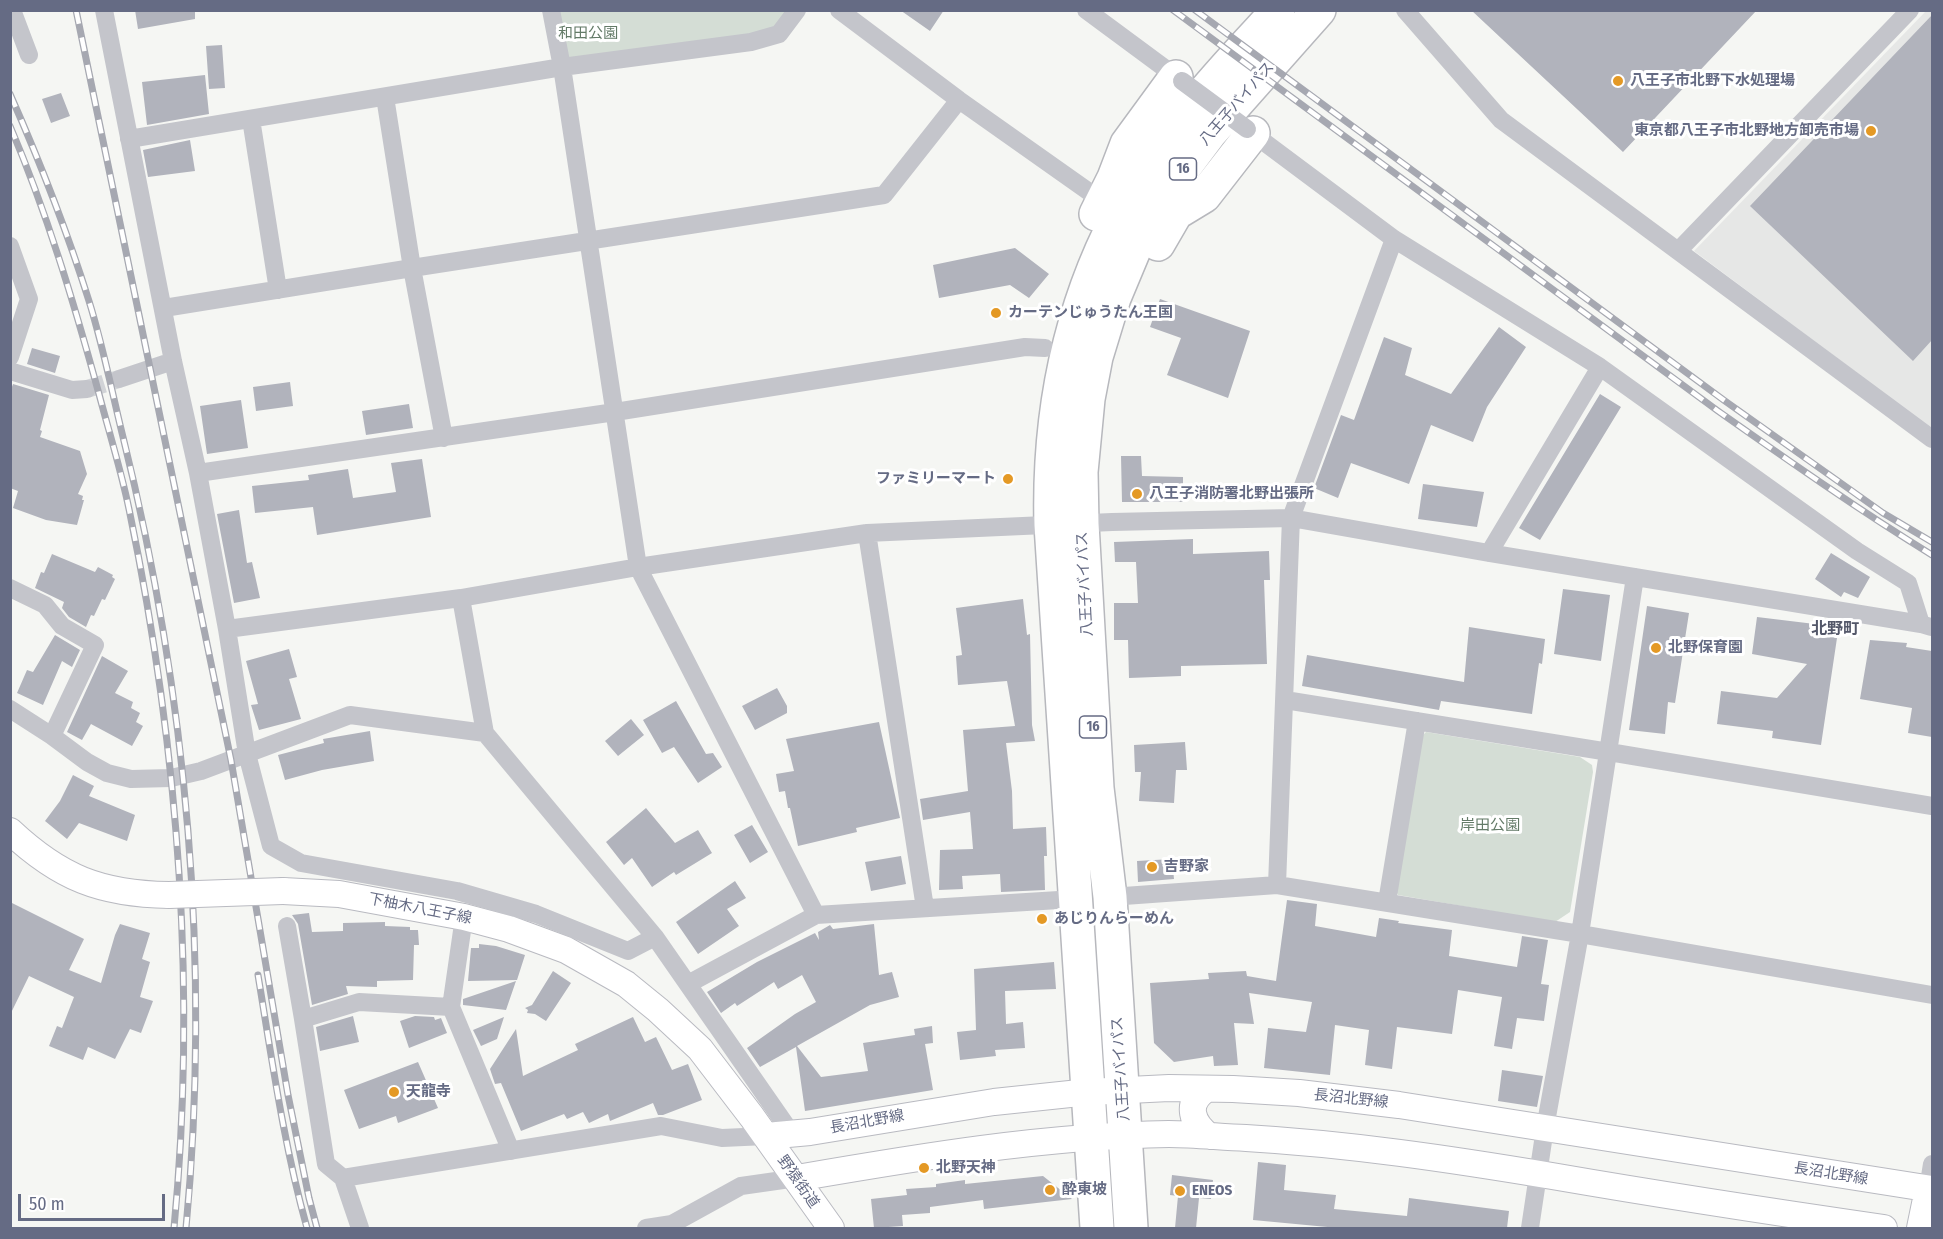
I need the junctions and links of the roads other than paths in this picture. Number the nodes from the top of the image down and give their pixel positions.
1 (12, 10) edge
2 (104, 10) edge
3 (551, 10) edge
4 (797, 10) edge
5 (839, 10) edge
6 (1086, 10) edge
7 (1278, 10) edge
8 (1319, 10) edge
9 (1405, 10) edge
10 (1910, 10) edge
11 (29, 56) dead end
12 (562, 67) junction
13 (1179, 79) junction
14 (385, 97) junction
15 (959, 100) junction
16 (252, 119) junction
17 (1250, 131) junction
18 (129, 139) junction
19 (1102, 201) junction
20 (1394, 239) junction
21 (588, 241) junction
22 (10, 246) edge
23 (1678, 251) junction
24 (411, 268) junction
25 (278, 290) junction
26 (164, 308) junction
27 (1046, 348) junction
28 (10, 357) edge
29 (173, 361) junction
30 (1600, 367) junction
31 (10, 371) edge
32 (119, 379) tunnel mouth
33 (87, 389) tunnel mouth
34 (615, 412) junction
35 (444, 438) junction
36 (1932, 439) edge
37 (198, 473) junction
38 (1292, 518) junction
39 (1066, 524) junction
40 (867, 532) junction
41 (1489, 553) junction
42 (638, 567) junction
43 (1635, 577) junction
44 (10, 588) edge
45 (461, 598) junction
46 (1927, 626) edge
47 (227, 629) junction
48 (1285, 700) junction
49 (10, 709) edge
50 (1416, 721) junction
51 (484, 733) junction
52 (52, 736) junction
53 (1609, 752) junction
54 (247, 754) junction
55 (1932, 806) edge
56 (10, 831) edge
57 (1277, 885) junction
58 (1110, 897) junction
59 (1075, 898) junction
60 (1387, 902) junction
61 (925, 908) junction
62 (816, 915) junction
63 (464, 917) junction
64 (287, 926) dead end
65 (1580, 934) junction
66 (655, 937) junction
67 (688, 984) junction
68 (1932, 995) edge
69 (451, 1007) junction
70 (303, 1019) junction
71 (1123, 1090) junction
72 (1205, 1090) junction
73 (1089, 1092) junction
74 (1545, 1128) junction
75 (792, 1134) junction
76 (766, 1136) junction
77 (1126, 1136) junction
78 (1209, 1136) junction
79 (1091, 1138) junction
80 (511, 1150) junction
81 (1932, 1164) edge
82 (1538, 1174) junction
83 (343, 1178) junction
84 (796, 1178) junction
85 (1930, 1189) edge
86 (360, 1228) edge
87 (646, 1228) edge
88 (831, 1228) edge
89 (1097, 1228) edge
90 (1131, 1228) edge
91 (1530, 1228) edge
92 (1884, 1228) edge
93 (1920, 1228) edge

1 - 11 street
2 - 18 street
3 - 12 street
4 - 12 street
5 - 15 street
6 - 13 street
7 - 39 highway, 八王子バイパス / 16
8 - 39 highway, 八王子バイパス / 16
9 - 23 street
10 - 23 street
12 - 14 street
12 - 21 street
13 - 17 street, bridge
13 - 19 highway
14 - 16 street
14 - 24 street
15 - 19 street
15 - 21 street
16 - 18 street
16 - 25 street
17 - 20 street
17 - 39 highway
18 - 26 street
19 - 27 highway
20 - 30 street
20 - 38 street
21 - 24 street
21 - 34 street
22 - 28 street
23 - 36 street
24 - 25 street
24 - 35 street
25 - 26 street
26 - 29 street
27 - 34 street
27 - 39 highway
29 - 32 street
29 - 37 street
30 - 41 street
30 - 46 street
31 - 33 street
34 - 35 street
34 - 42 street
35 - 37 street
37 - 47 street
38 - 39 street
38 - 41 street
38 - 48 street
39 - 40 street
39 - 58 highway, 八王子バイパス / 16
39 - 59 highway, 八王子バイパス / 16
40 - 42 street
40 - 61 street
41 - 43 street
42 - 45 street
42 - 62 street
43 - 46 street
43 - 53 street
44 - 52 street
45 - 47 street
45 - 51 street
47 - 54 street
48 - 50 street
48 - 57 street
49 - 52 street
50 - 53 street
50 - 60 street
51 - 54 street
51 - 66 street
52 - 54 street
53 - 55 street
53 - 65 street
54 - 66 street
56 - 63 main road, 下柚木八王子線, bridge
57 - 58 street
57 - 60 street
58 - 71 highway, 八王子バイパス / 16
59 - 61 street
59 - 73 highway, 八王子バイパス / 16
60 - 65 street
61 - 62 street
62 - 67 street
63 - 69 street
63 - 76 main road, 下柚木八王子線
64 - 70 street
65 - 68 street
65 - 74 street
66 - 67 street
67 - 75 street
69 - 70 street
69 - 80 street
70 - 83 street
71 - 72 main road, 長沼北野線
71 - 73 main road, 長沼北野線
71 - 77 highway, 八王子バイパス / 16
72 - 74 main road, 長沼北野線
72 - 78 main road
73 - 75 main road, 長沼北野線
73 - 79 highway, 八王子バイパス / 16
74 - 82 street
74 - 85 main road, 長沼北野線
75 - 76 main road, 長沼北野線
76 - 80 street
76 - 84 main road, 野猿街道
77 - 78 main road
77 - 79 main road
77 - 90 highway, 八王子バイパス / 16
78 - 82 main road
79 - 84 main road
79 - 89 highway, 八王子バイパス / 16
80 - 83 street
81 - 85 street
82 - 91 street
82 - 92 main road
83 - 86 street
84 - 87 street
84 - 88 main road, 野猿街道
85 - 93 main road

